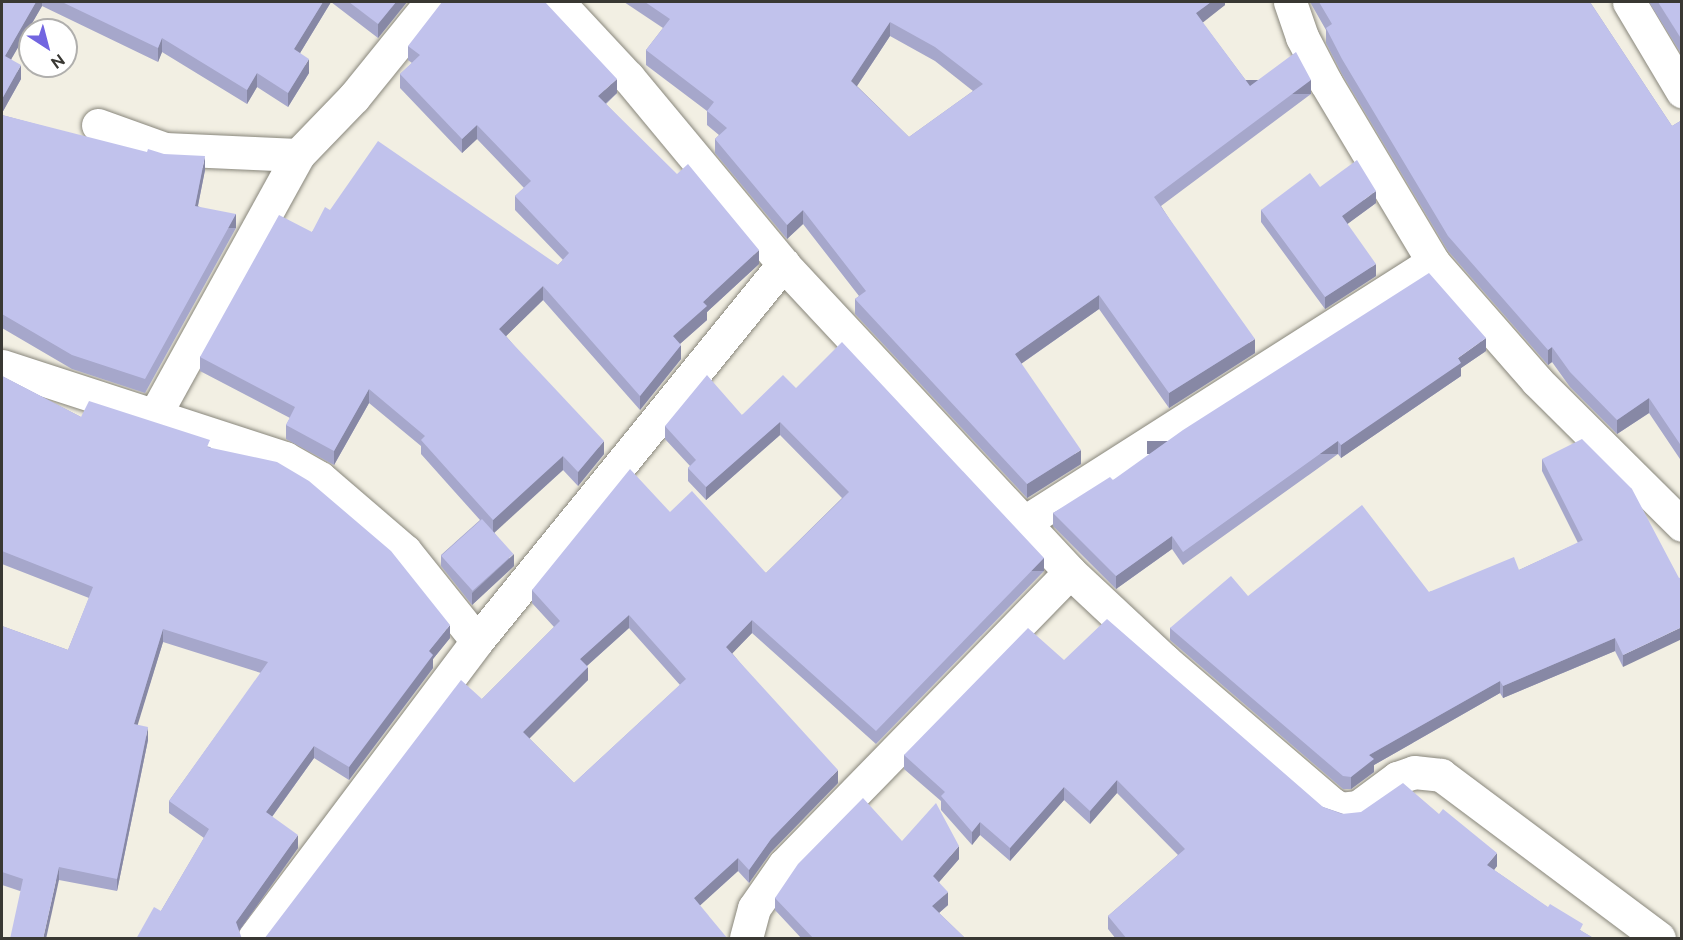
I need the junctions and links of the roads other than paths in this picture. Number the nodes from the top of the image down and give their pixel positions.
1 (431, 2) edge
2 (558, 2) edge
3 (1290, 2) edge
4 (1629, 2) edge
5 (1682, 91) edge
6 (98, 124) dead end
7 (298, 156) junction
8 (1433, 262) junction
9 (783, 264) junction
10 (2, 366) edge
11 (153, 418) junction
12 (1023, 523) junction
13 (1682, 525) edge
14 (1070, 572) junction
15 (477, 641) junction
16 (254, 939) edge
17 (746, 939) edge
18 (1659, 939) edge

1 - 7 street
2 - 9 street
3 - 8 street
4 - 5 street
6 - 7 street
7 - 11 street
8 - 12 street
8 - 13 street
9 - 12 street
9 - 15 street
10 - 11 street
11 - 15 street
12 - 14 street
14 - 17 street
14 - 18 street
15 - 16 street

